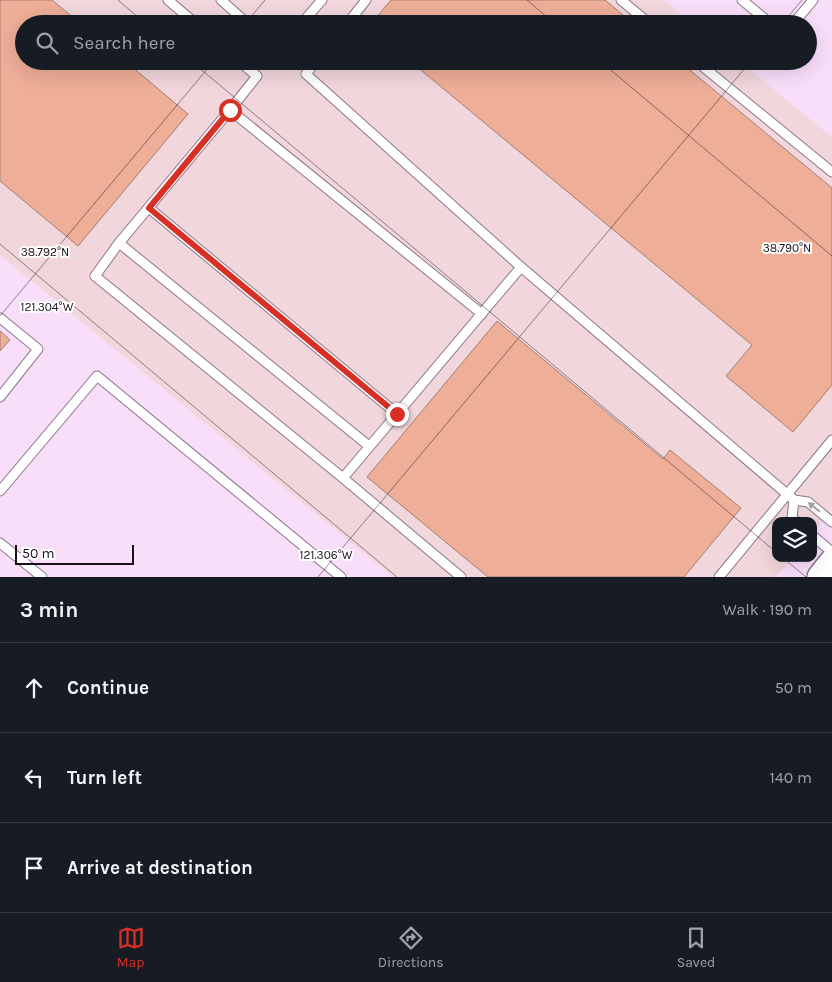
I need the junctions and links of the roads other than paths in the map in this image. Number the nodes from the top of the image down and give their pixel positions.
1 (168, 0) edge
2 (221, 0) edge
3 (322, 0) edge
4 (366, 0) edge
5 (622, 0) edge
6 (742, 0) edge
7 (812, 0) edge
8 (186, 15) edge
9 (238, 15) edge
10 (309, 15) edge
11 (354, 15) edge
12 (640, 15) edge
13 (761, 15) edge
14 (800, 15) edge
15 (250, 70) edge
16 (309, 70) edge
17 (707, 70) edge
18 (230, 110) junction
19 (832, 172) edge
20 (149, 208) junction
21 (119, 243) junction
22 (521, 267) junction
23 (482, 314) junction
24 (0, 318) edge
25 (2, 392) edge
26 (397, 414) junction
27 (832, 440) edge
28 (370, 446) junction
29 (343, 478) junction
30 (0, 491) edge
31 (791, 497) junction
32 (792, 517) edge
33 (832, 522) edge
34 (817, 539) edge
35 (0, 543) edge
36 (832, 552) edge
37 (832, 562) edge
38 (42, 577) edge
39 (341, 577) edge
40 (461, 577) edge
41 (719, 577) edge
42 (820, 577) edge

1 - 8 lane
2 - 9 lane
3 - 10 lane
4 - 11 lane
5 - 12 lane
6 - 13 lane
7 - 14 lane
15 - 18 lane
16 - 22 lane
17 - 19 lane
18 - 20 lane
18 - 23 lane
20 - 21 lane
20 - 26 lane
21 - 28 lane
21 - 29 lane
22 - 23 lane
22 - 31 lane
23 - 26 lane
24 - 25 lane
26 - 28 lane
27 - 31 lane
28 - 29 lane
29 - 40 lane
30 - 39 lane
31 - 32 lane
33 -> 31 lane
31 - 41 lane
34 - 36 lane
35 - 38 lane
37 - 42 street

